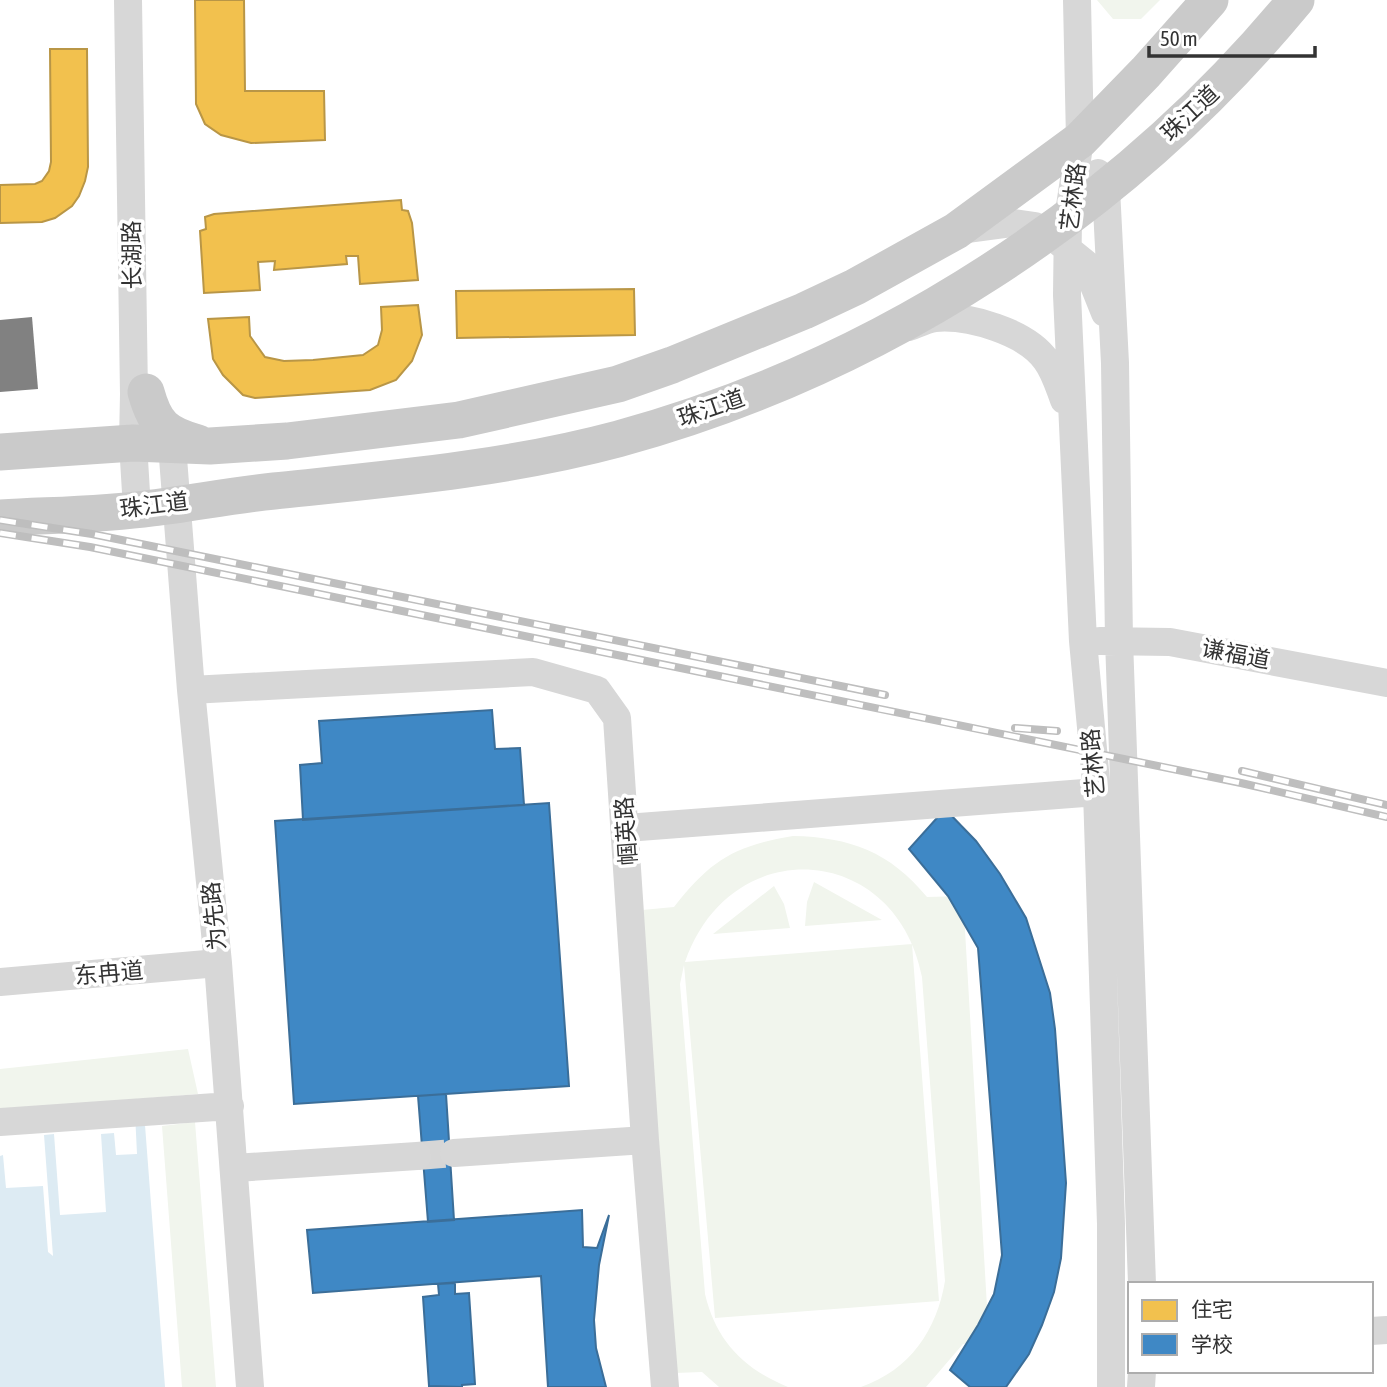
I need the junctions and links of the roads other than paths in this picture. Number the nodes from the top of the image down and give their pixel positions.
1 (128, 0) edge
2 (140, 0) edge
3 (1077, 0) edge
4 (1210, 0) edge
5 (1296, 0) edge
6 (1080, 140) junction
7 (1106, 189) junction
8 (956, 231) junction
9 (1061, 232) junction
10 (880, 337) junction
11 (1115, 363) junction
12 (140, 393) junction
13 (1072, 437) junction
14 (210, 446) junction
15 (0, 452) edge
16 (156, 476) junction
17 (0, 518) edge
18 (1119, 640) junction
19 (1083, 641) junction
20 (1387, 683) edge
21 (191, 690) junction
22 (1097, 792) junction
23 (626, 828) junction
24 (218, 963) junction
25 (0, 982) edge
26 (230, 1106) junction
27 (0, 1122) edge
28 (645, 1140) junction
29 (454, 1153) tunnel mouth
30 (417, 1156) tunnel mouth
31 (235, 1168) junction
32 (1142, 1282) edge
33 (1121, 1344) edge
34 (250, 1387) edge
35 (665, 1387) edge
36 (1111, 1387) edge

1 - 12 street, 长湖路
2 - 12 street, 长湖路
3 - 6 street, 艺林路
4 - 6 main road, 珠江道
5 - 7 main road, 珠江道
6 - 7 street, 艺林路
6 - 8 main road, 珠江道
6 - 9 street, 艺林路
7 - 9 main road, 珠江道
7 - 11 street, 艺林路
8 - 9 street
8 - 14 main road, 珠江道
9 - 10 main road, 珠江道
9 - 11 street
9 - 13 street, 艺林路
10 - 13 street
10 - 16 main road, 珠江道
11 - 18 street, 艺林路
12 - 14 main road
12 - 16 street, 长湖路
13 - 19 street, 艺林路
14 - 16 main road, 珠江道
15 - 16 main road, 珠江道
16 - 17 main road, 珠江道
16 - 21 street, 为先路
18 - 19 street, 谦福道
18 - 20 street, 谦福道
18 - 32 street, 艺林路
19 - 22 street, 艺林路
21 - 23 street, 帼英路
21 - 24 street, 为先路
22 - 23 street
22 - 33 street, 艺林路
23 - 28 street, 帼英路
24 - 25 street, 东冉道
24 - 26 street, 为先路
26 - 27 street
26 - 31 street, 为先路
28 - 29 street
28 - 35 street, 帼英路
30 - 31 street
31 - 34 street, 为先路
33 - 36 street, 艺林路

